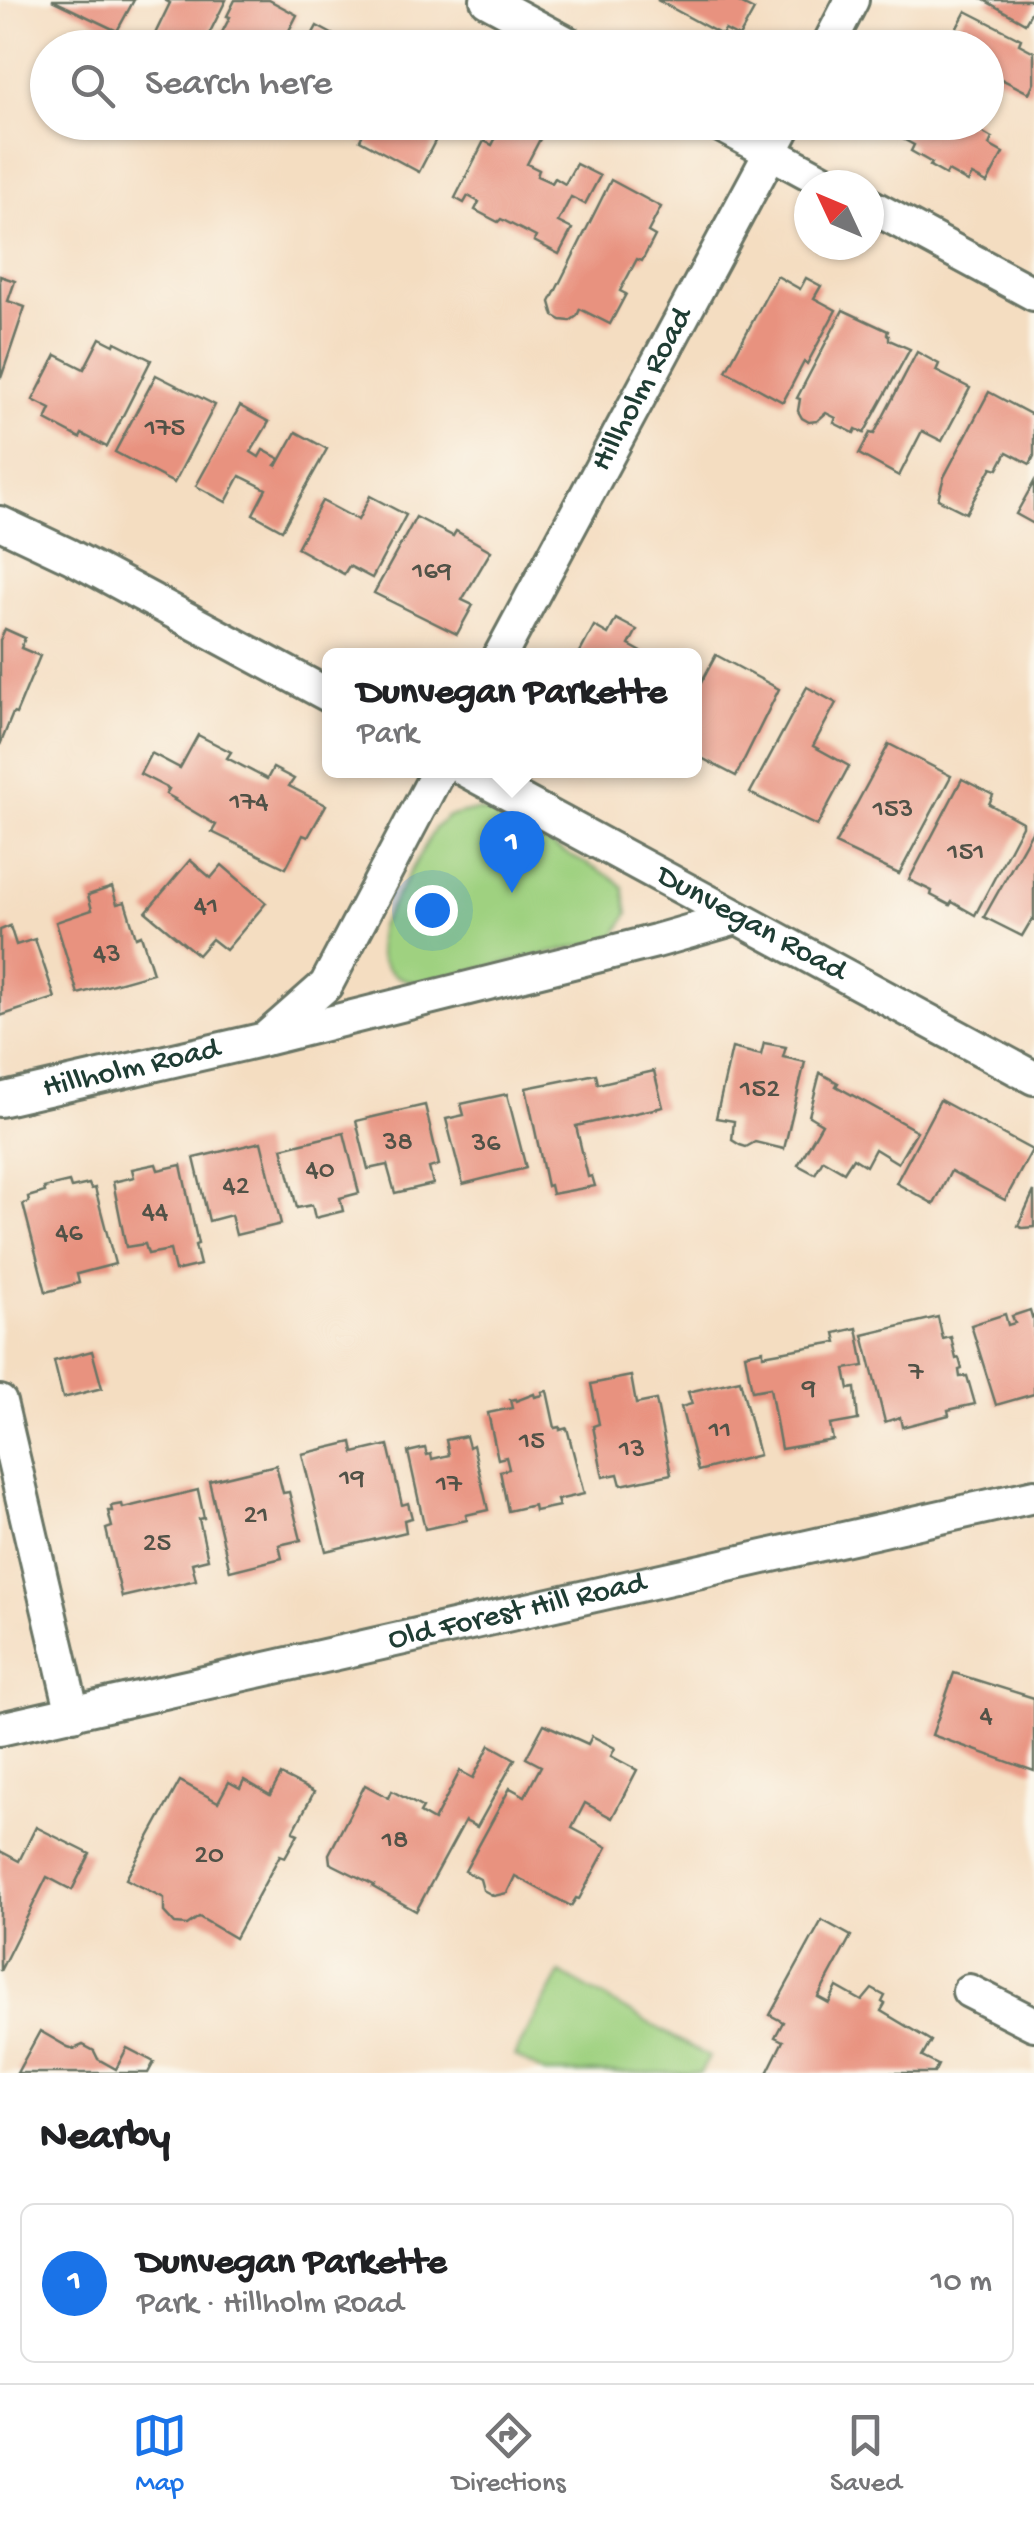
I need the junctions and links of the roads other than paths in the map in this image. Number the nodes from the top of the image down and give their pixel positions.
1 (487, 0) edge
2 (852, 0) edge
3 (543, 30) edge
4 (836, 30) edge
5 (749, 140) edge
6 (777, 140) edge
7 (771, 152) junction
8 (804, 170) edge
9 (884, 213) edge
10 (1034, 294) edge
11 (0, 523) edge
12 (504, 648) edge
13 (322, 692) edge
14 (435, 778) edge
15 (480, 778) edge
16 (736, 918) junction
17 (265, 1039) junction
18 (1034, 1078) edge
19 (0, 1100) edge
20 (0, 1402) edge
21 (1034, 1496) edge
22 (73, 1714) junction
23 (0, 1729) edge
24 (969, 1991) dead end
25 (1034, 2024) edge

1 - 3 street
2 - 4 street
5 - 7 street
6 - 7 street, Hillholm Road
7 - 8 street
7 - 12 street, Hillholm Road
9 - 10 street
11 - 13 street
14 - 17 street, Hillholm Road
15 - 16 street, Dunvegan Road
16 - 17 street, Hillholm Road
16 - 18 street, Dunvegan Road
17 - 19 street, Hillholm Road
20 - 22 street
21 - 22 street, Old Forest Hill Road
22 - 23 street, Old Forest Hill Road
24 - 25 street

